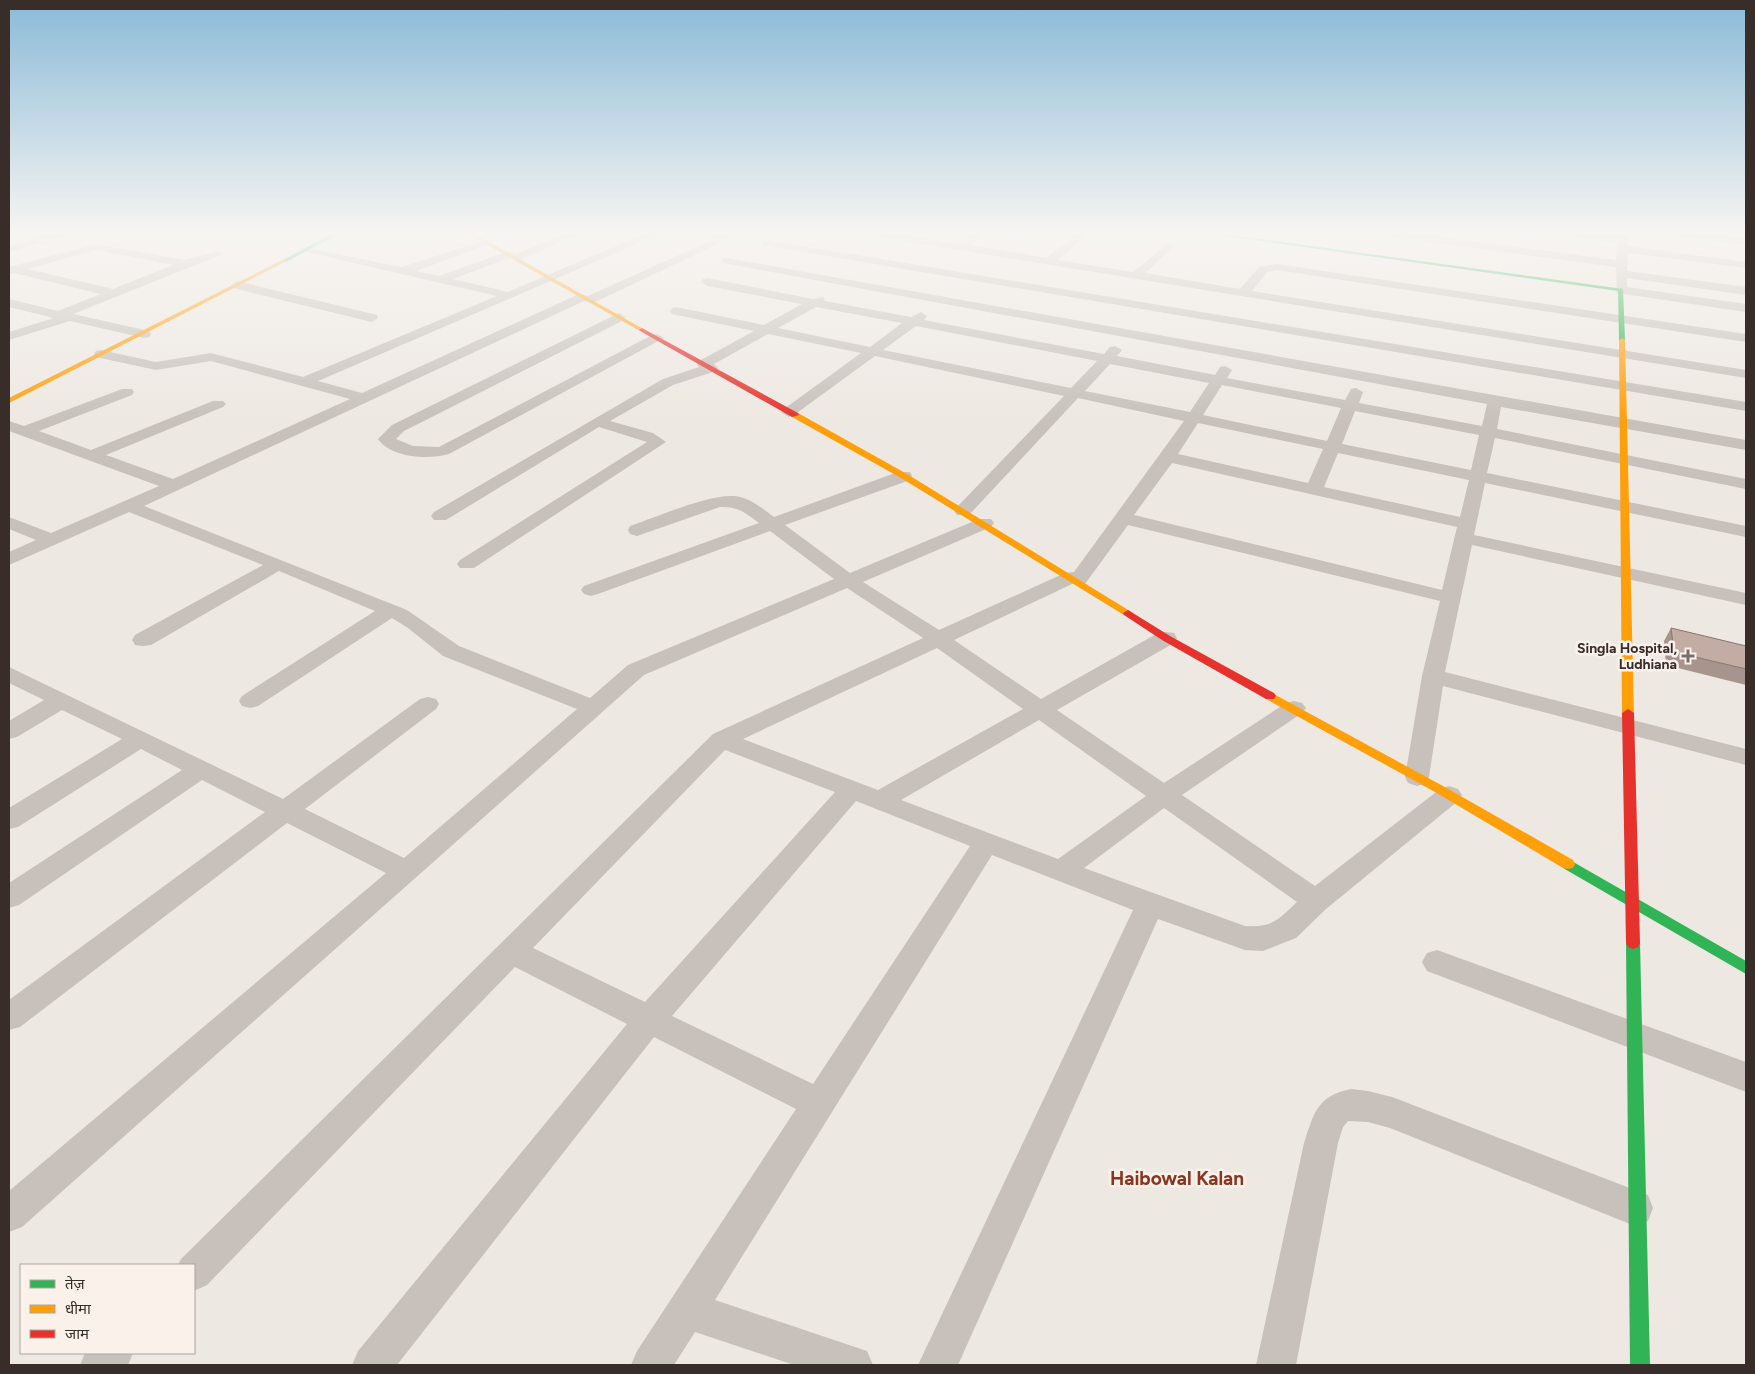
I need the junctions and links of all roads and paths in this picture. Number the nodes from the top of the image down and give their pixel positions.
1 (104, 295) edge
2 (218, 295) edge
3 (278, 295) edge
4 (507, 295) edge
5 (580, 295) edge
6 (595, 295) edge
7 (774, 295) edge
8 (827, 295) edge
9 (916, 295) edge
10 (951, 295) edge
11 (1073, 295) edge
12 (1166, 295) edge
13 (1263, 295) edge
14 (1464, 295) edge
15 (1621, 295) edge
16 (1657, 295) edge
17 (1275, 297) junction
18 (586, 299) junction
19 (944, 300) junction
20 (9, 303) edge
21 (814, 303) junction
22 (1746, 308) edge
23 (1153, 309) junction
24 (676, 311) dead end
25 (64, 316) junction
26 (619, 317) junction
27 (372, 318) dead end
28 (1622, 319) junction
29 (913, 322) junction
30 (1255, 326) junction
31 (767, 330) junction
32 (144, 334) junction
33 (1130, 334) junction
34 (9, 336) edge
35 (657, 338) junction
36 (1746, 338) edge
37 (873, 351) junction
38 (1237, 352) junction
39 (1622, 353) junction
40 (101, 354) junction
41 (1106, 359) junction
42 (708, 366) junction
43 (1746, 374) edge
44 (1364, 376) junction
45 (1217, 380) junction
46 (304, 382) junction
47 (1623, 386) junction
48 (127, 392) dead end
49 (1075, 392) junction
50 (364, 398) junction
51 (9, 401) edge
52 (1495, 401) junction
53 (218, 404) dead end
54 (1350, 406) junction
55 (1746, 407) edge
56 (789, 412) junction
57 (1192, 418) junction
58 (597, 422) junction
59 (1624, 424) junction
60 (9, 426) edge
61 (25, 431) junction
62 (1488, 432) junction
63 (1333, 445) junction
64 (1746, 445) edge
65 (90, 456) junction
66 (1168, 457) junction
67 (1624, 458) junction
68 (1478, 475) junction
69 (904, 476) junction
70 (1746, 484) edge
71 (174, 485) junction
72 (1314, 489) junction
73 (129, 506) junction
74 (1625, 506) junction
75 (963, 510) junction
76 (440, 516) dead end
77 (1123, 518) junction
78 (9, 522) edge
79 (774, 523) junction
80 (985, 523) junction
81 (637, 530) dead end
82 (1466, 531) junction
83 (1746, 532) edge
84 (51, 540) junction
85 (9, 559) edge
86 (278, 564) junction
87 (467, 564) dead end
88 (1626, 573) junction
89 (1075, 578) junction
90 (847, 580) junction
91 (591, 590) dead end
92 (1451, 598) junction
93 (1746, 600) edge
94 (390, 610) junction
95 (1166, 638) junction
96 (143, 640) dead end
97 (940, 640) junction
98 (9, 674) edge
99 (1434, 676) junction
100 (62, 700) junction
101 (250, 701) dead end
102 (428, 704) dead end
103 (593, 707) junction
104 (1294, 708) junction
105 (1040, 710) junction
106 (1628, 725) junction
107 (9, 731) edge
108 (140, 739) junction
109 (721, 740) junction
110 (1746, 757) edge
111 (201, 769) junction
112 (1417, 777) junction
113 (865, 795) junction
114 (1449, 795) junction
115 (1163, 796) junction
116 (286, 811) junction
117 (9, 820) edge
118 (986, 843) junction
119 (407, 871) junction
120 (1061, 871) junction
121 (9, 897) edge
122 (1316, 901) junction
123 (1631, 902) junction
124 (1150, 905) junction
125 (513, 952) junction
126 (1437, 962) dead end
127 (1746, 968) edge
128 (9, 1017) edge
129 (649, 1020) junction
130 (1633, 1036) junction
131 (1746, 1077) edge
132 (820, 1104) junction
133 (1635, 1208) junction
134 (9, 1214) edge
135 (195, 1271) edge
136 (687, 1310) junction
137 (112, 1354) edge
138 (100, 1365) edge
139 (372, 1365) edge
140 (651, 1365) edge
141 (853, 1365) edge
142 (938, 1365) edge
143 (1276, 1365) edge
144 (1640, 1365) edge

1 - 25 street
2 - 32 street
3 - 27 street
4 - 46 street
5 - 18 street
6 - 18 street
7 - 21 street
8 - 21 street
9 - 19 street
10 - 19 street
11 - 23 street
12 - 23 street
13 - 17 street
14 - 28 street
15 - 28 street
16 - 22 street
17 - 30 street
17 - 39 street
18 - 26 street
18 - 50 street
19 - 29 street
19 - 33 street
20 - 25 street
21 - 29 street
21 - 31 street
23 - 30 street
23 - 33 street
24 - 31 street
25 - 32 street
25 - 34 street
26 - 35 street
26 - 35 street
28 - 36 street
28 - 39 street
29 - 37 street
29 - 41 street
30 - 38 street
30 - 47 street
31 - 37 street
31 - 42 street
32 - 40 street
33 - 38 street
33 - 41 street
35 - 42 street
37 - 49 street
37 - 56 street
38 - 44 street
38 - 45 street
39 - 43 street
39 - 47 street
40 - 46 street
40 - 51 street
41 - 45 street
41 - 49 street
42 - 56 street
42 - 58 street
44 - 52 street
44 - 54 street
45 - 54 street
45 - 57 street
46 - 50 street
47 - 55 street
47 - 59 street
48 - 61 street
49 - 57 street
49 - 75 street
50 - 71 street
52 - 59 street
52 - 62 street
53 - 65 street
54 - 62 street
54 - 63 street
56 - 69 street
57 - 63 street
57 - 66 street
58 - 76 street
58 - 87 street
59 - 64 street
59 - 67 street
60 - 61 street
61 - 65 street
62 - 67 street
62 - 68 street
63 - 68 street
63 - 72 street
65 - 71 street
66 - 72 street
66 - 77 street
67 - 70 street
67 - 74 street
68 - 74 street
68 - 82 street
69 - 75 street
69 - 79 street
71 - 73 street
72 - 82 street
73 - 84 street
73 - 86 street
74 - 83 street
74 - 88 street
75 - 80 street
77 - 89 street
77 - 92 street
78 - 84 street
79 - 81 street
79 - 90 street
79 - 91 street
80 - 89 street
80 - 90 street
82 - 88 street
82 - 92 street
84 - 85 street
86 - 94 street
86 - 96 street
88 - 93 street
88 - 106 street
89 - 95 street
89 - 97 street
90 - 97 street
90 - 103 street
92 - 99 street
94 - 101 street
94 - 103 street
95 - 104 street
95 - 105 street
97 - 105 street
97 - 109 street
98 - 100 street
99 - 106 street
99 - 112 street
100 - 107 street
100 - 108 street
102 - 116 street
103 - 119 street
104 - 112 street
104 - 115 street
105 - 113 street
105 - 115 street
106 - 110 street
106 - 123 street
108 - 111 street
108 - 117 street
109 - 113 street
109 - 125 street
111 - 116 street
111 - 121 street
112 - 114 street
113 - 118 street
113 - 129 street
114 - 122 street
114 - 123 street
115 - 120 street
115 - 122 street
116 - 119 street
116 - 128 street
118 - 120 street
118 - 132 street
119 - 134 street
120 - 124 street
122 - 124 street
123 - 127 street
123 - 130 street
124 - 142 street
125 - 129 street
125 - 135 street
126 - 130 street
129 - 132 street
129 - 139 street
130 - 131 street
130 - 133 street
132 - 136 street
133 - 143 street
133 - 144 street
136 - 140 street
136 - 141 street
137 - 138 street

